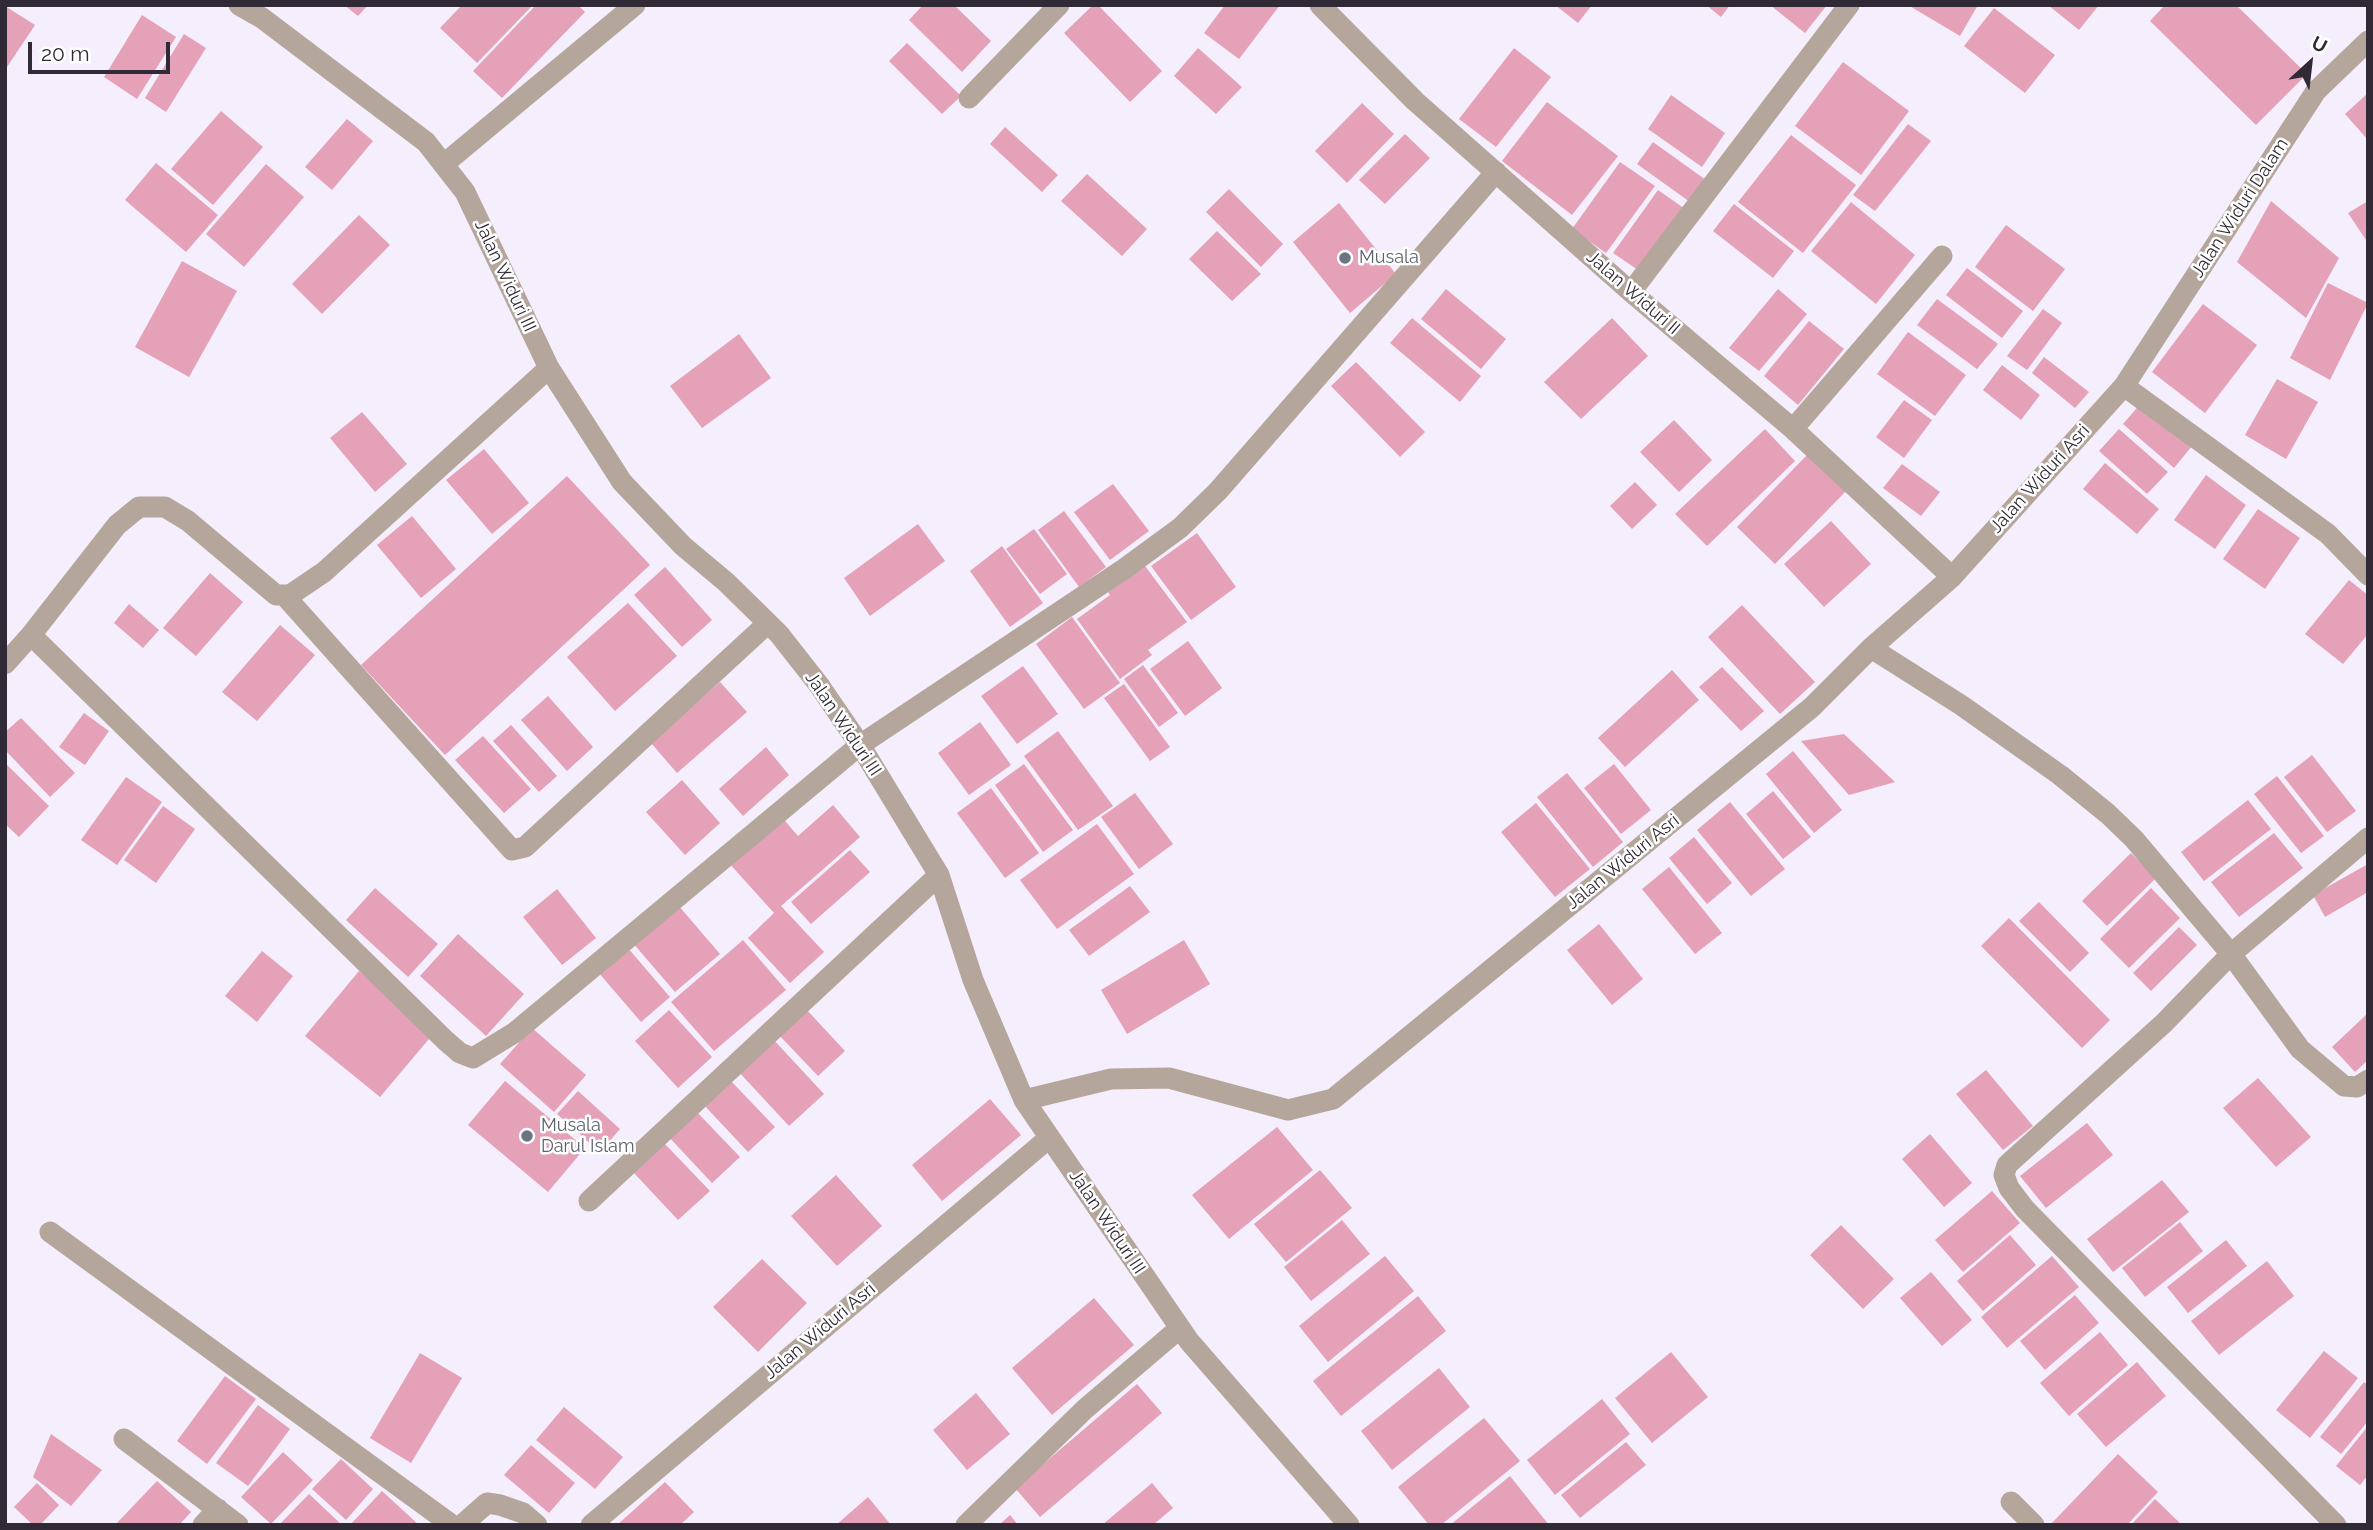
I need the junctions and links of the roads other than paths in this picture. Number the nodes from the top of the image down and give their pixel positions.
1 (239, 5) edge
2 (635, 5) edge
3 (1059, 5) edge
4 (1320, 5) edge
5 (1849, 5) edge
6 (2368, 41) edge
7 (969, 98) dead end
8 (444, 164) junction
9 (1496, 172) junction
10 (1942, 256) dead end
11 (1630, 292) junction
12 (549, 368) junction
13 (2124, 386) junction
14 (1793, 429) junction
15 (2368, 575) edge
16 (1952, 577) junction
17 (284, 595) junction
18 (768, 623) junction
19 (31, 635) junction
20 (1871, 648) junction
21 (5, 664) edge
22 (860, 745) junction
23 (2368, 838) edge
24 (939, 875) junction
25 (2231, 954) junction
26 (2368, 1080) edge
27 (1024, 1100) junction
28 (1049, 1138) junction
29 (589, 1201) dead end
30 (50, 1232) dead end
31 (1180, 1328) junction
32 (124, 1439) dead end
33 (2011, 1502) dead end
34 (218, 1509) junction
35 (203, 1525) edge
36 (238, 1525) edge
37 (452, 1525) edge
38 (462, 1525) edge
39 (537, 1525) edge
40 (592, 1525) edge
41 (966, 1525) edge
42 (1349, 1525) edge
43 (2034, 1525) edge
44 (2336, 1525) edge

1 - 8 street, Jalan Widuri III
2 - 8 street
3 - 7 street
4 - 9 street, Jalan Widuri II
5 - 11 street
6 - 13 street, Jalan Widuri Dalam
8 - 12 street, Jalan Widuri III
9 - 11 street, Jalan Widuri II
9 - 22 street
10 - 14 street
11 - 14 street, Jalan Widuri II
12 - 17 street
12 - 18 street, Jalan Widuri III
13 - 15 street
13 - 16 street, Jalan Widuri Asri
14 - 16 street, Jalan Widuri II
16 - 20 street, Jalan Widuri Asri
17 - 18 street
17 - 19 street
18 - 22 street, Jalan Widuri III
19 - 21 street
19 - 22 street
20 - 25 street
20 - 27 street, Jalan Widuri Asri
22 - 24 street, Jalan Widuri III
23 - 25 street
24 - 27 street, Jalan Widuri III
24 - 29 street
25 - 26 street
25 - 44 street
27 - 28 street, Jalan Widuri III
28 - 31 street, Jalan Widuri III
28 - 40 street, Jalan Widuri Asri
30 - 37 street
31 - 41 street
31 - 42 street, Jalan Widuri III
32 - 34 street
33 - 43 street
34 - 35 street
34 - 36 street
38 - 39 street

